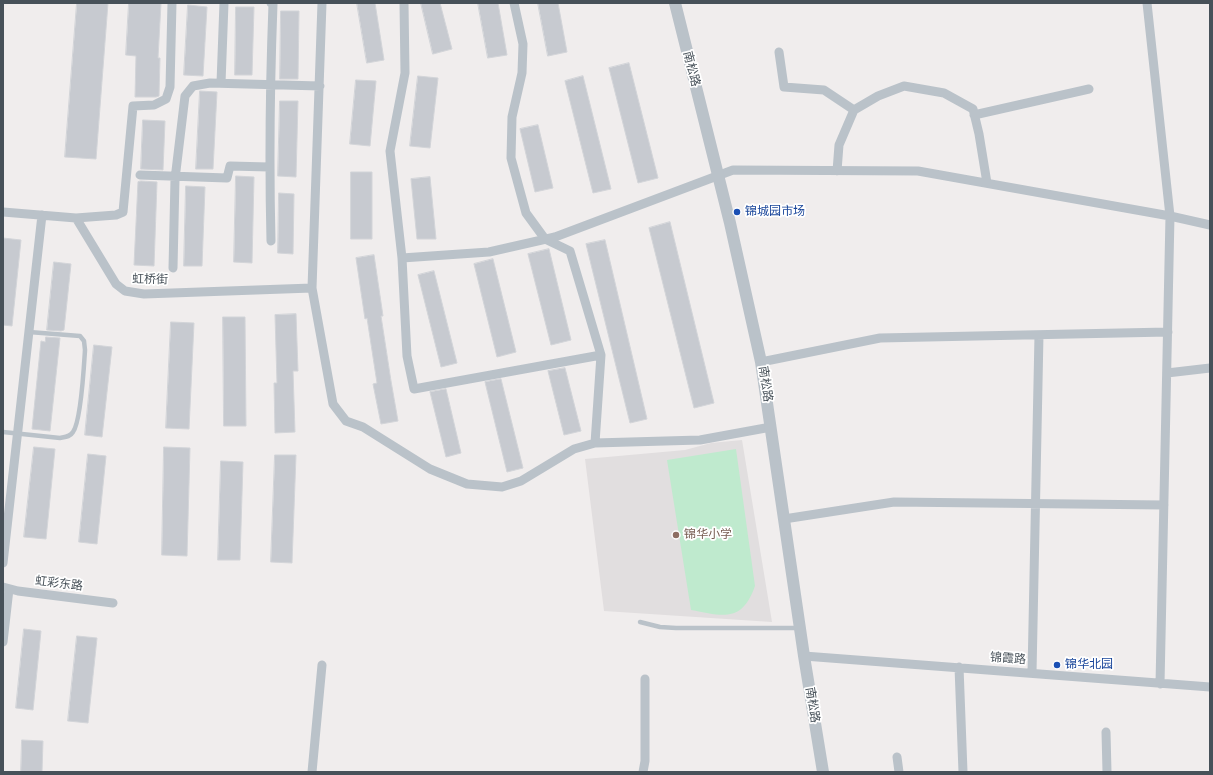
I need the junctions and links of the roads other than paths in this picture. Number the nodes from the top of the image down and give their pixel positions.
1 (172, 3) edge
2 (224, 3) edge
3 (271, 3) edge
4 (322, 3) edge
5 (404, 3) edge
6 (514, 3) edge
7 (675, 3) edge
8 (1147, 3) edge
9 (779, 52) dead end
10 (221, 83) junction
11 (270, 85) junction
12 (320, 86) junction
13 (1089, 89) dead end
14 (854, 110) junction
15 (974, 115) junction
16 (269, 167) junction
17 (837, 171) junction
18 (140, 175) dead end
19 (176, 176) junction
20 (717, 176) junction
21 (987, 183) junction
22 (3, 212) edge
23 (42, 215) junction
24 (1170, 216) junction
25 (76, 218) junction
26 (1210, 225) edge
27 (545, 239) junction
28 (271, 240) dead end
29 (402, 258) junction
30 (173, 268) dead end
31 (312, 288) junction
32 (28, 332) junction
33 (1168, 332) junction
34 (1039, 335) junction
35 (601, 355) junction
36 (761, 362) junction
37 (1210, 368) edge
38 (1167, 373) junction
39 (771, 427) junction
40 (3, 432) edge
41 (17, 434) junction
42 (595, 443) junction
43 (1035, 503) junction
44 (1164, 505) junction
45 (784, 519) junction
46 (3, 563) edge
47 (6, 588) edge
48 (113, 603) dead end
49 (640, 622) dead end
50 (800, 628) junction
51 (3, 642) edge
52 (804, 656) junction
53 (322, 665) dead end
54 (959, 667) junction
55 (1032, 672) junction
56 (645, 679) dead end
57 (1160, 684) junction
58 (1210, 687) edge
59 (1106, 732) dead end
60 (897, 757) dead end
61 (312, 772) edge
62 (643, 772) edge
63 (823, 772) edge
64 (899, 772) edge
65 (963, 772) edge
66 (1107, 772) edge

1 - 25 street
2 - 10 street
3 - 11 street
4 - 12 street
5 - 29 street
6 - 27 street
7 - 20 street, 南松路
8 - 24 street
9 - 14 street
10 - 11 street
10 - 19 street
11 - 12 street
11 - 16 street
12 - 31 street
13 - 15 street
14 - 15 street
14 - 17 street
15 - 21 street
16 - 19 street
16 - 28 street
17 - 20 street
17 - 21 street
18 - 19 street
19 - 30 street
20 - 27 street
20 - 36 street, 南松路
21 - 24 street
22 - 23 street
23 - 25 street
23 - 32 street
24 - 26 street
24 - 33 street
25 - 31 street, 虹桥街
27 - 29 street
27 - 35 street
29 - 35 street
31 - 42 street
32 - 41 street
32 - 41 lane
33 - 34 street
33 - 38 street
34 - 36 street
34 - 43 street
35 - 42 street
36 - 39 street, 南松路
37 - 38 street
38 - 44 street
39 - 42 street
39 - 45 street, 南松路
40 - 41 lane
41 - 46 street
43 - 44 street
43 - 45 street
43 - 55 street
44 - 57 street
45 - 50 street, 南松路
47 - 48 street, 虹彩东路
47 - 51 street
49 - 50 lane
50 - 52 street, 南松路
52 - 54 street, 锦霞路
52 - 63 street, 南松路
53 - 61 street
54 - 55 street, 锦霞路
54 - 65 street
55 - 57 street, 锦霞路
56 - 62 street
57 - 58 street, 锦霞路
59 - 66 street
60 - 64 street

